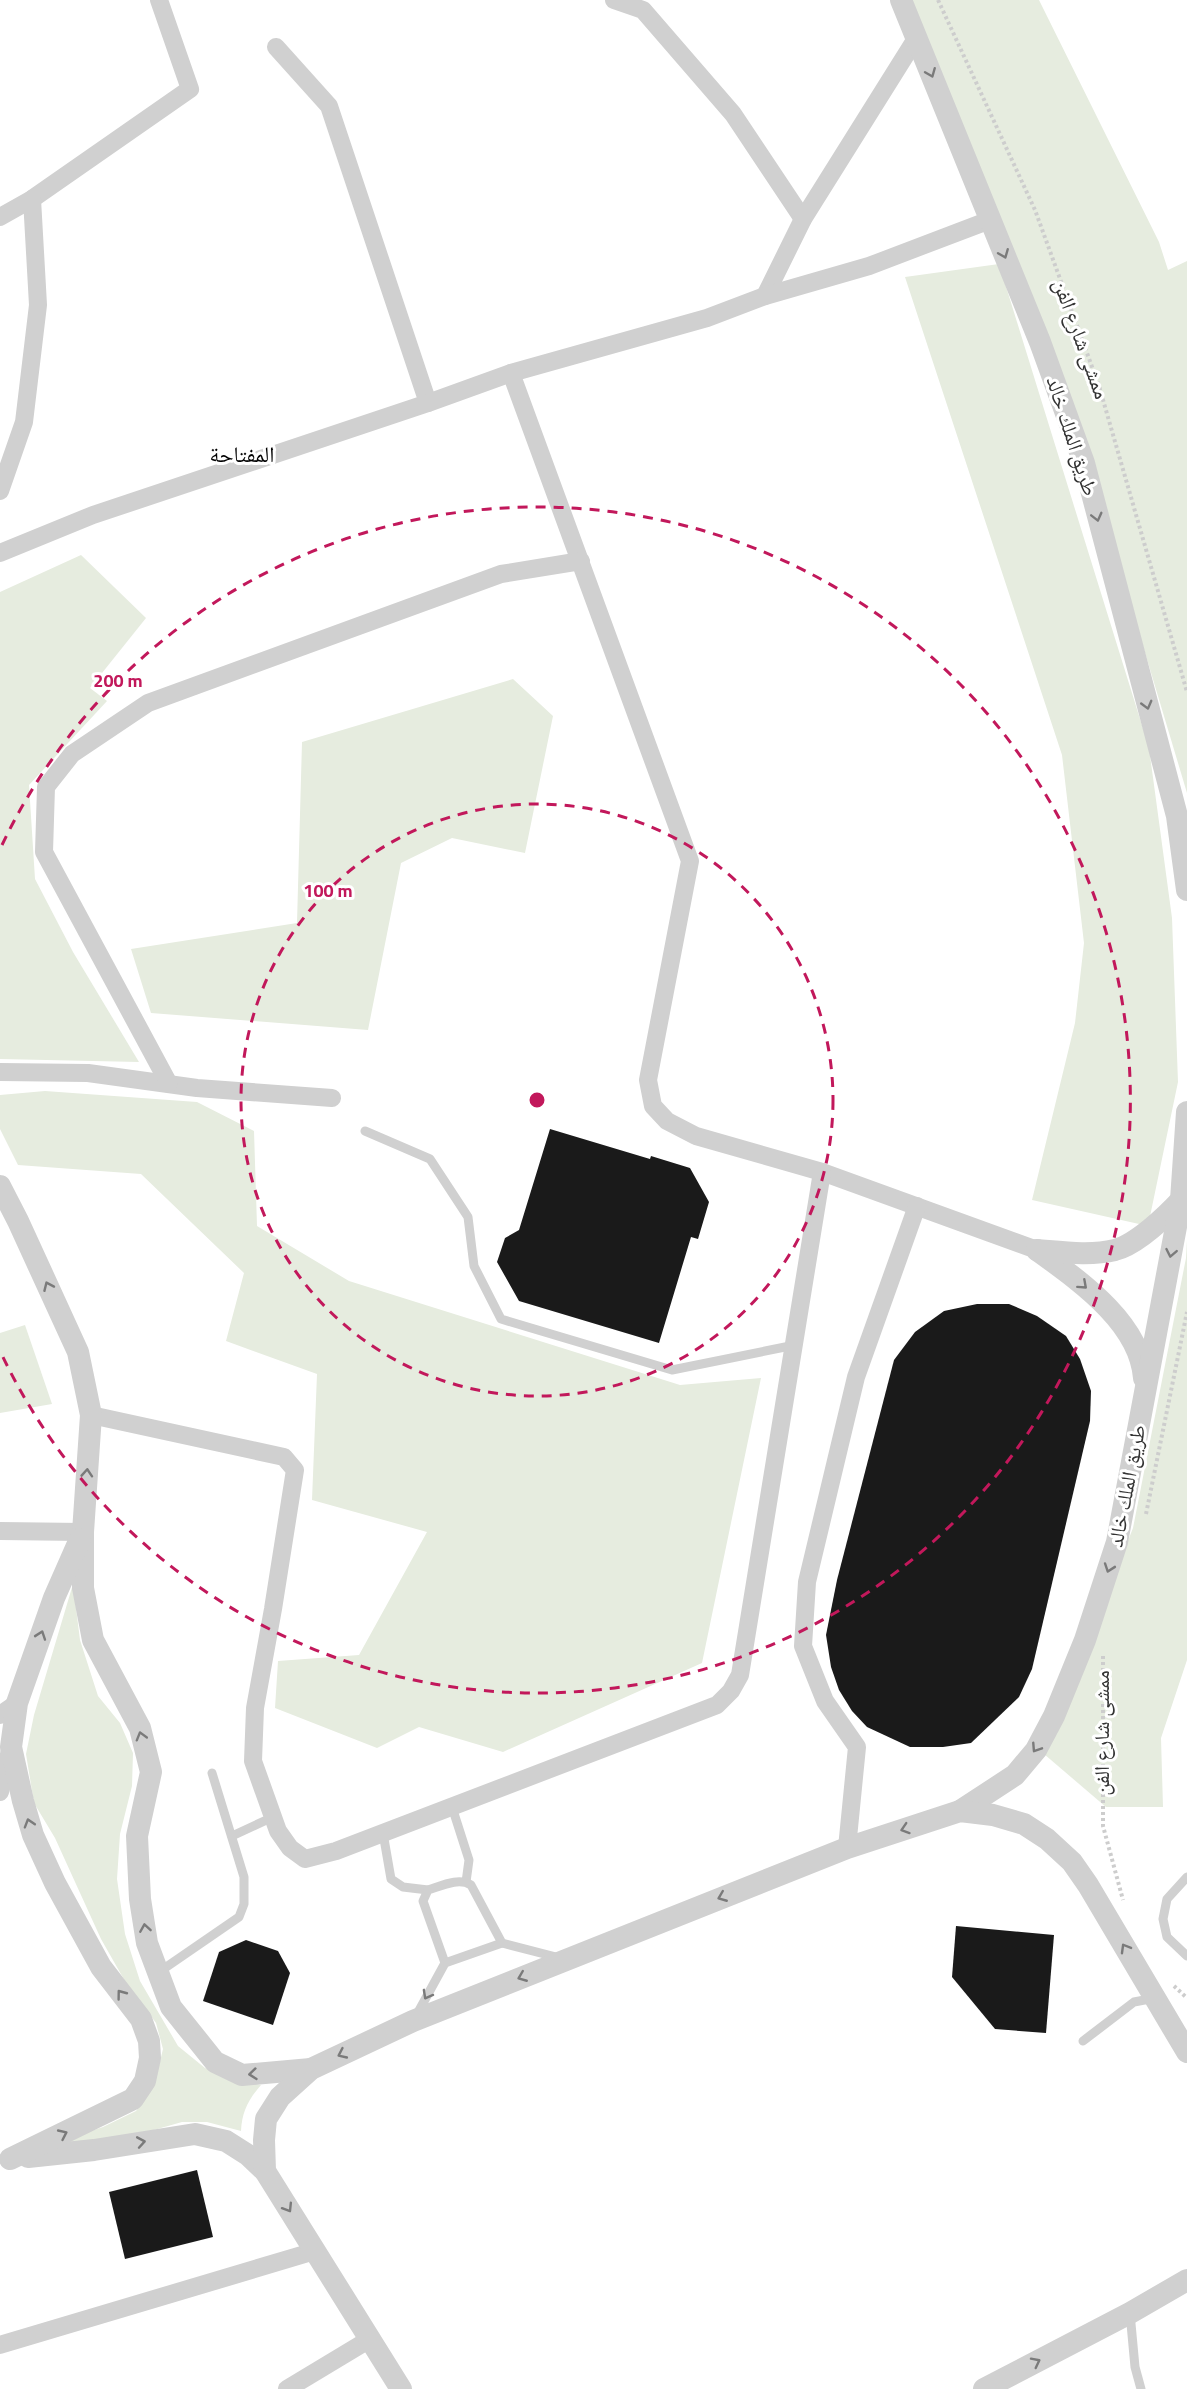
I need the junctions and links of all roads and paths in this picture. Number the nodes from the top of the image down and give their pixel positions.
1 (159, 0) edge
2 (614, 0) edge
3 (901, 0) edge
4 (938, 0) edge
5 (651, 5) edge
6 (917, 38) junction
7 (276, 47) dead end
8 (32, 200) junction
9 (0, 217) edge
10 (802, 219) junction
11 (990, 220) junction
12 (765, 296) junction
13 (511, 373) junction
14 (428, 403) junction
15 (0, 491) edge
16 (0, 553) edge
17 (581, 561) junction
18 (1187, 692) edge
19 (1182, 815) edge
20 (1187, 890) edge
21 (0, 1072) edge
22 (169, 1084) junction
23 (332, 1098) dead end
24 (1187, 1112) edge
25 (365, 1131) dead end
26 (822, 1172) junction
27 (0, 1186) edge
28 (1181, 1200) junction
29 (916, 1206) junction
30 (1037, 1250) junction
31 (1187, 1312) edge
32 (795, 1345) junction
33 (91, 1415) junction
34 (1137, 1433) junction
35 (1144, 1520) dead end
36 (0, 1531) edge
37 (82, 1532) junction
38 (1105, 1650) dead end
39 (9, 1709) edge
40 (11, 1747) junction
41 (212, 1773) dead end
42 (0, 1792) edge
43 (452, 1807) junction
44 (960, 1811) junction
45 (273, 1817) junction
46 (383, 1833) junction
47 (232, 1836) junction
48 (847, 1848) junction
49 (1187, 1877) edge
50 (466, 1881) junction
51 (428, 1890) junction
52 (1125, 1906) dead end
53 (502, 1943) junction
54 (1187, 1956) edge
55 (566, 1959) junction
56 (445, 1963) junction
57 (159, 1972) junction
58 (1155, 1987) junction
59 (1187, 1998) edge
60 (412, 2021) junction
61 (1187, 2038) edge
62 (1083, 2041) dead end
63 (1187, 2052) edge
64 (311, 2069) junction
65 (5, 2160) edge
66 (265, 2171) junction
67 (315, 2251) junction
68 (1187, 2280) edge
69 (1130, 2313) junction
70 (370, 2339) junction
71 (0, 2345) edge
72 (287, 2389) edge
73 (401, 2389) edge
74 (984, 2389) edge
75 (1142, 2389) edge

1 - 8 street
2 - 5 street
3 - 6 street, طريق الملك خالد
4 - 18 path, ممشى شارع الفن
5 - 10 street
6 - 10 street
6 -> 11 street, طريق الملك خالد
7 - 14 street
8 - 9 street
8 - 15 street
10 - 12 street
11 - 12 street
11 -> 19 street, طريق الملك خالد
12 - 13 street
13 - 14 street
13 - 17 street
14 - 16 street
17 - 22 street
17 - 26 street
19 - 20 street, طريق الملك خالد
21 - 22 street
22 - 23 street
24 - 28 street, طريق الملك خالد
25 - 32 lane
26 - 29 street
26 - 32 street
33 -> 27 street
28 - 30 street
28 -> 34 street, طريق الملك خالد
29 - 30 street
29 - 48 street
30 -> 34 street
31 - 35 path
32 - 43 street
37 -> 33 street
33 - 45 street
34 -> 44 street, طريق الملك خالد
36 - 37 street
39 -> 37 street
57 -> 37 street
38 - 52 path, ممشى شارع الفن
39 - 40 street
40 - 42 street
65 -> 40 street
41 - 47 lane
43 - 46 street
43 - 50 lane
44 -> 48 street
58 -> 44 street
45 - 46 street
45 - 47 lane
46 - 51 lane
47 - 57 lane
48 -> 55 street
49 - 54 lane
50 - 51 lane
50 - 53 lane
51 - 56 lane
53 - 55 lane
53 - 56 lane
55 -> 60 street
56 -> 60 lane
64 -> 57 street
58 - 59 path
58 - 61 street
58 - 62 lane
58 - 63 street
60 -> 64 street
64 - 66 street
65 -> 66 street
66 -> 67 street
67 - 70 street
67 - 71 street
68 - 69 street
74 -> 69 street
69 - 75 lane
70 - 72 street
70 - 73 street

